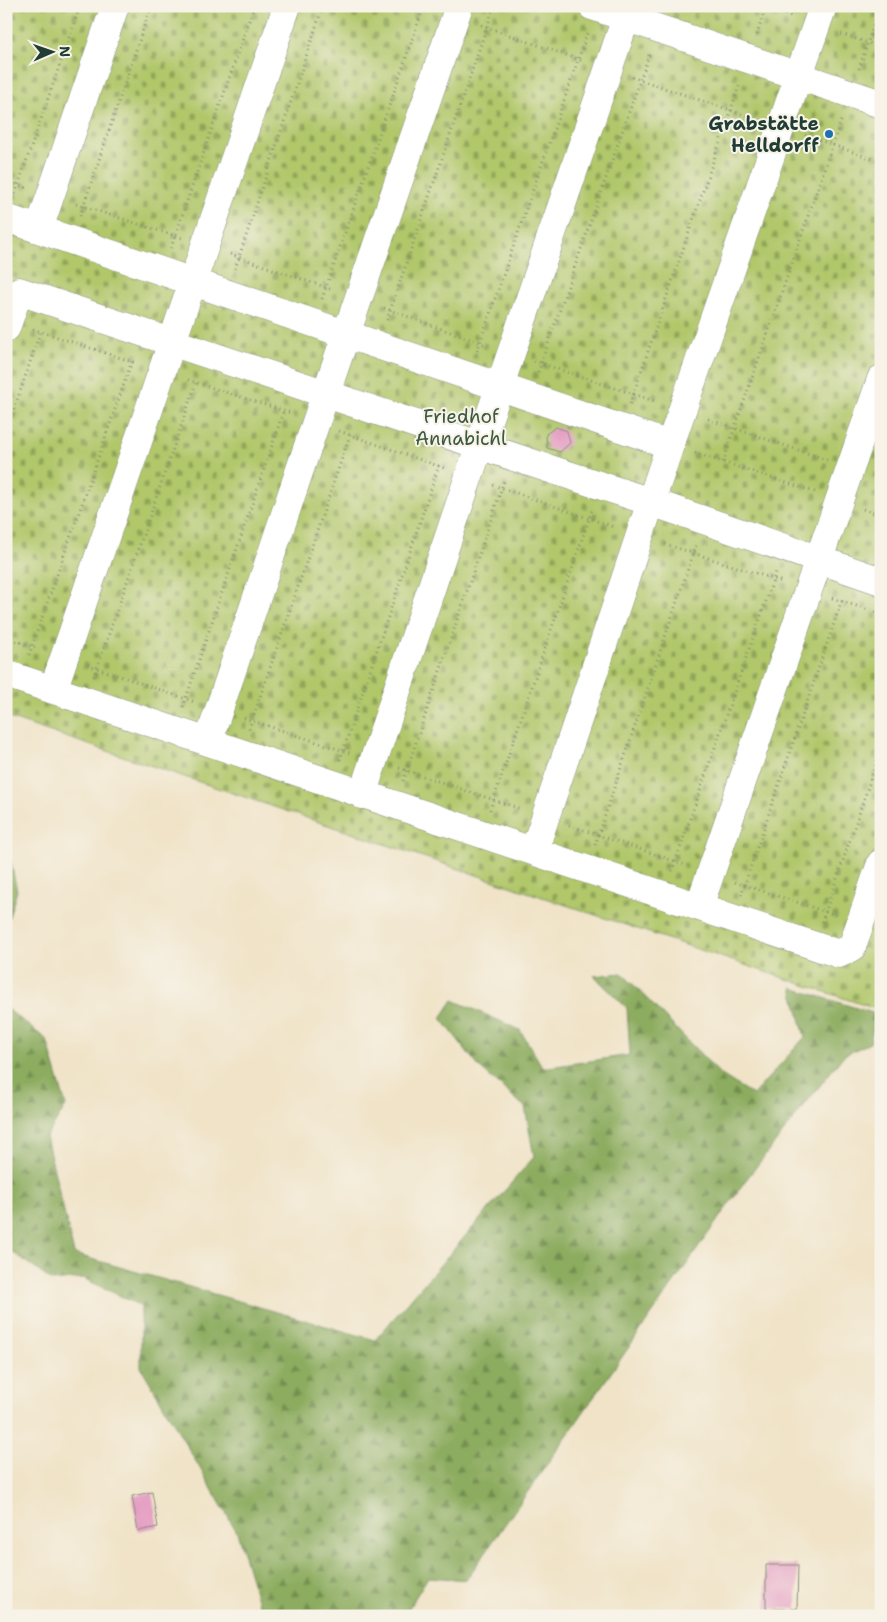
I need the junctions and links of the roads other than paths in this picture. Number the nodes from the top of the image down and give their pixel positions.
1 (115, 6) edge
2 (287, 6) edge
3 (823, 6) edge
4 (594, 7) edge
5 (457, 11) edge
6 (628, 12) edge
7 (799, 76) junction
8 (881, 104) edge
9 (7, 218) edge
10 (39, 229) junction
11 (192, 282) junction
12 (13, 288) edge
13 (6, 328) edge
14 (347, 334) junction
15 (172, 342) junction
16 (881, 379) edge
17 (500, 386) junction
18 (326, 394) junction
19 (479, 445) junction
20 (670, 445) junction
21 (651, 502) junction
22 (818, 560) junction
23 (881, 581) edge
24 (14, 676) edge
25 (53, 690) junction
26 (208, 742) junction
27 (362, 795) junction
28 (534, 851) junction
29 (881, 863) edge
30 (699, 907) junction

1 - 10 lane
2 - 11 lane
3 - 7 lane
4 - 6 lane
5 - 14 lane
6 - 7 lane
6 - 17 lane
7 - 8 lane
7 - 20 lane
9 - 10 lane
10 - 11 lane
11 - 14 lane
11 - 15 lane
12 - 13 lane
12 - 15 lane
14 - 17 lane
14 - 18 lane
15 - 18 lane
15 - 25 lane
16 - 22 lane
17 - 19 lane
17 - 20 lane
18 - 19 lane
18 - 26 lane
19 - 21 lane
19 - 27 lane
20 - 21 lane
21 - 22 lane
21 - 28 lane
22 - 23 lane
22 - 30 lane
24 - 25 lane
25 - 26 lane
26 - 27 lane
27 - 28 lane
28 - 30 lane
29 - 30 lane

